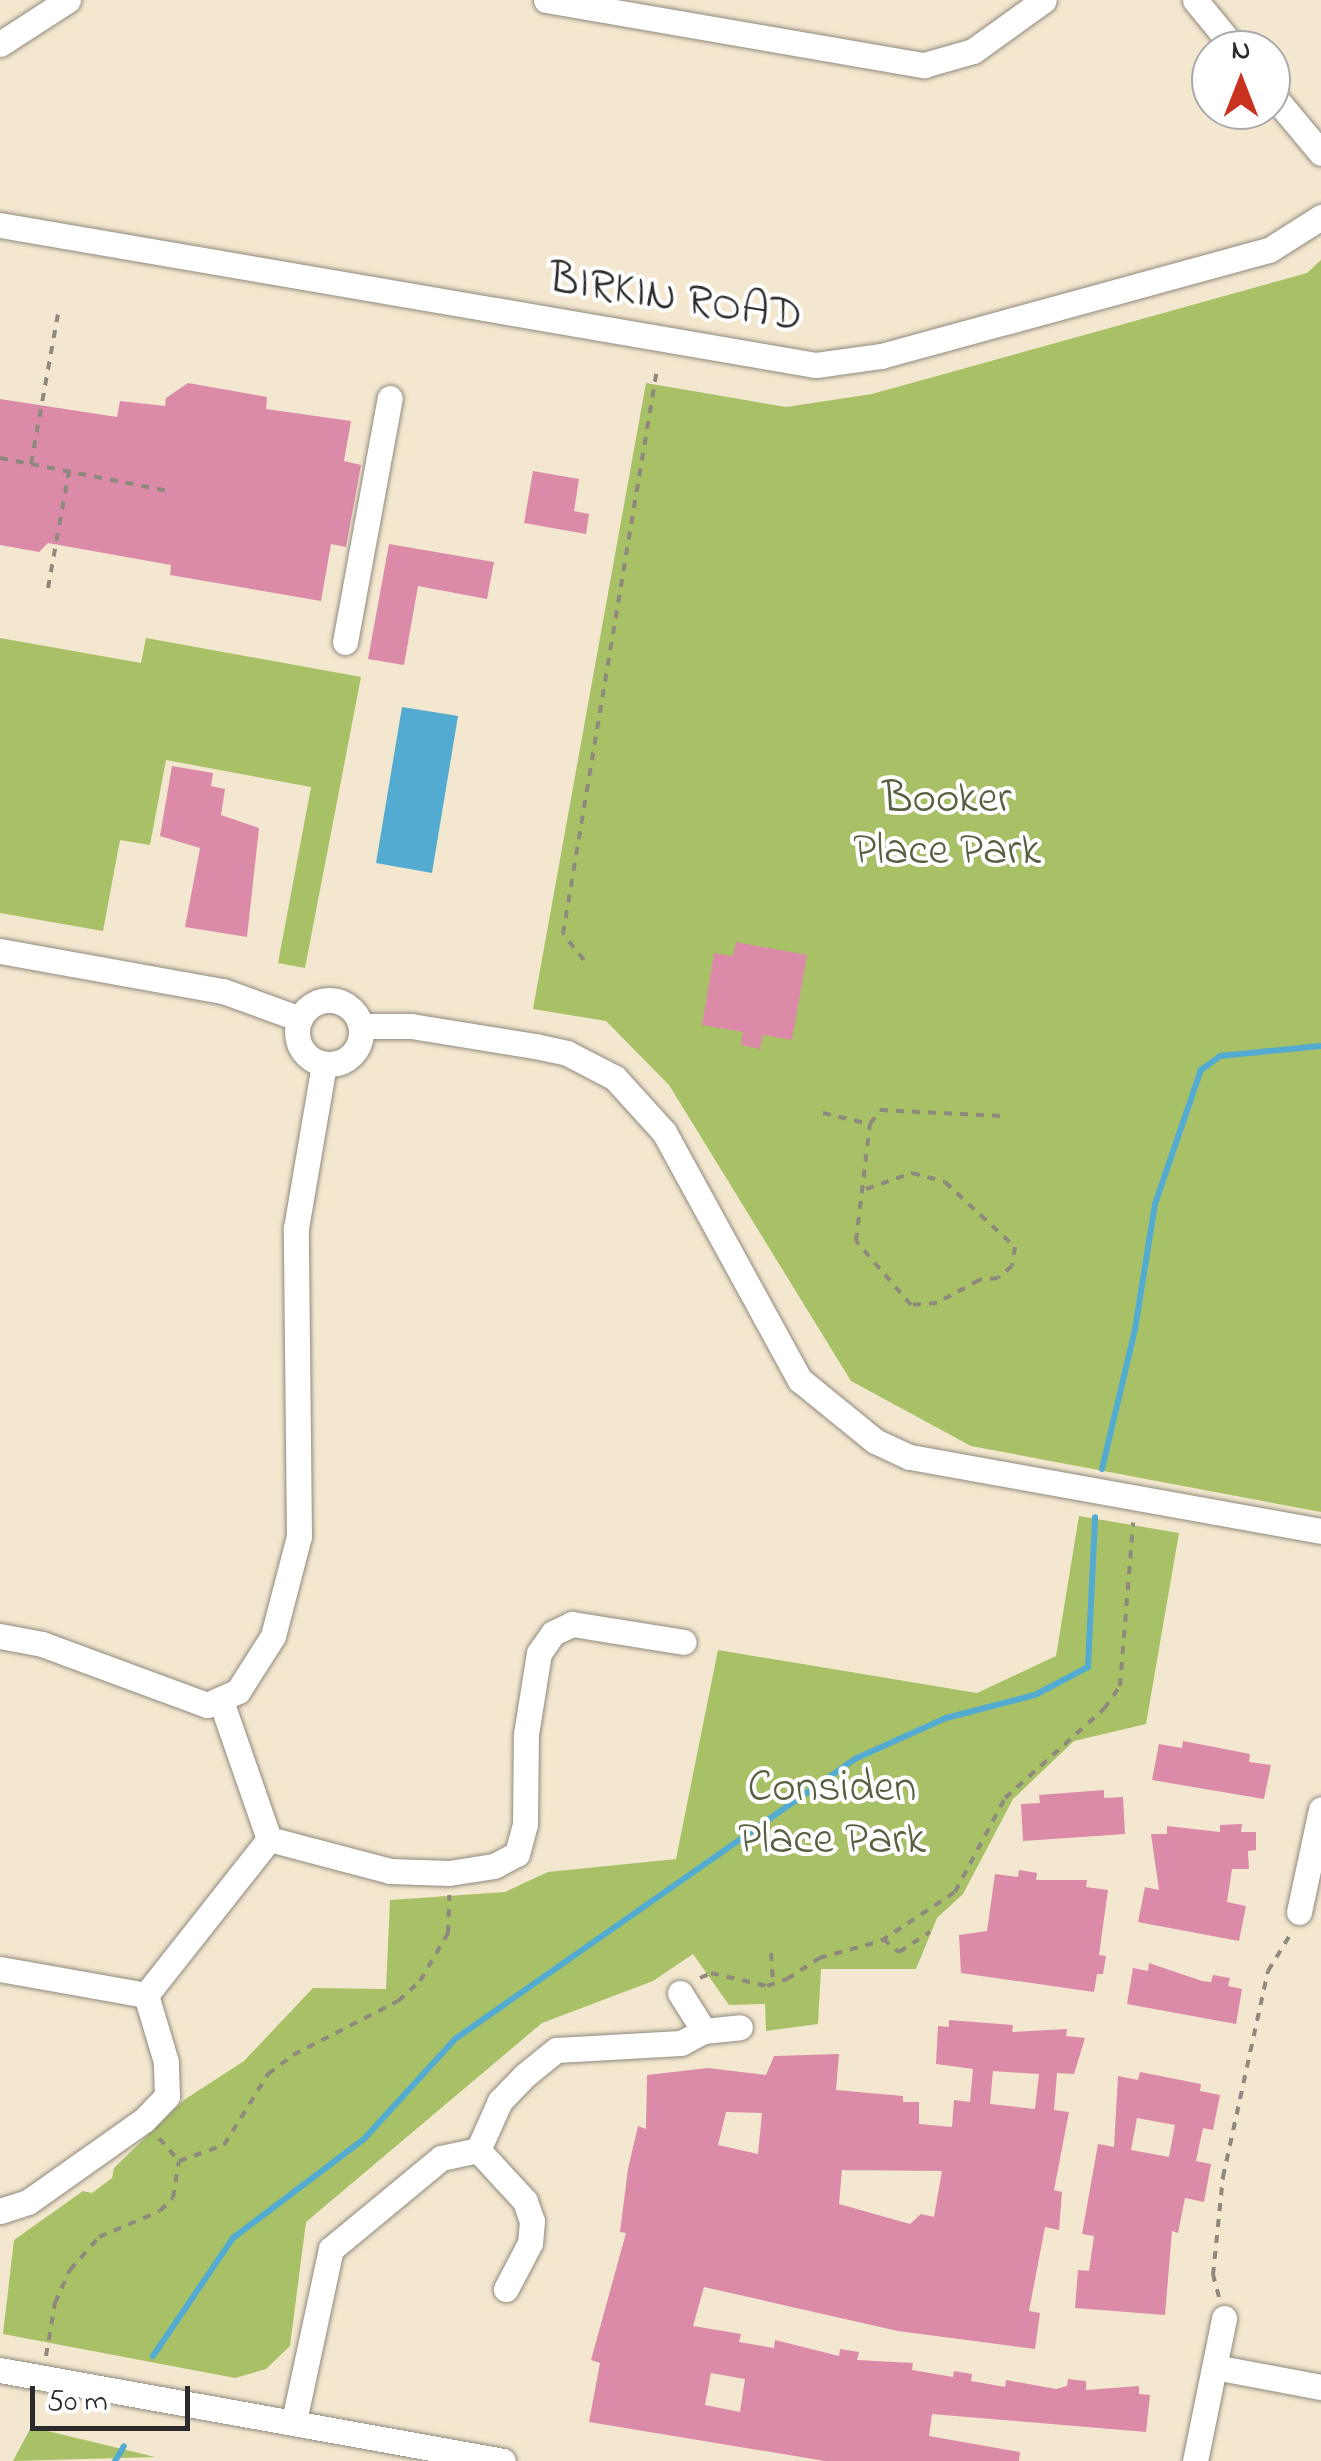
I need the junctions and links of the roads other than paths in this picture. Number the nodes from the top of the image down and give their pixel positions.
1 (68, 0) edge
2 (546, 0) edge
3 (1044, 0) edge
4 (1195, 0) edge
5 (1220, 30) edge
6 (0, 44) edge
7 (1291, 117) edge
8 (1321, 154) edge
9 (1321, 218) edge
10 (0, 225) edge
11 (390, 398) dead end
12 (345, 642) dead end
13 (0, 950) edge
14 (300, 1019) junction
15 (361, 1026) junction
16 (324, 1064) junction
17 (1321, 1531) edge
18 (0, 1636) edge
19 (684, 1642) dead end
20 (222, 1704) junction
21 (1321, 1809) edge
22 (269, 1840) junction
23 (1300, 1912) road end
24 (0, 1968) edge
25 (680, 1993) road end
26 (146, 1996) junction
27 (740, 2027) dead end
28 (704, 2031) junction
29 (478, 2150) junction
30 (0, 2211) edge
31 (506, 2288) dead end
32 (1224, 2318) road end
33 (1215, 2368) junction
34 (0, 2370) edge
35 (1321, 2387) edge
36 (294, 2422) junction
37 (504, 2461) edge
38 (1194, 2461) edge

1 - 6 street
2 - 3 street
4 - 5 street
7 - 8 street
9 - 10 street, BIRKIN ROAD
11 - 12 street
13 - 14 street
14 - 15 street
14 - 16 street
15 - 16 street
15 - 17 street
16 - 20 street
18 - 20 street
19 - 22 street
20 - 22 street
21 - 23 street
22 - 26 street
24 - 26 street
25 - 28 street
26 - 30 street
27 - 28 street
28 - 29 street
29 - 31 street
29 - 36 street
32 - 33 street
33 - 35 street
33 - 38 street
34 - 36 street
36 - 37 street

